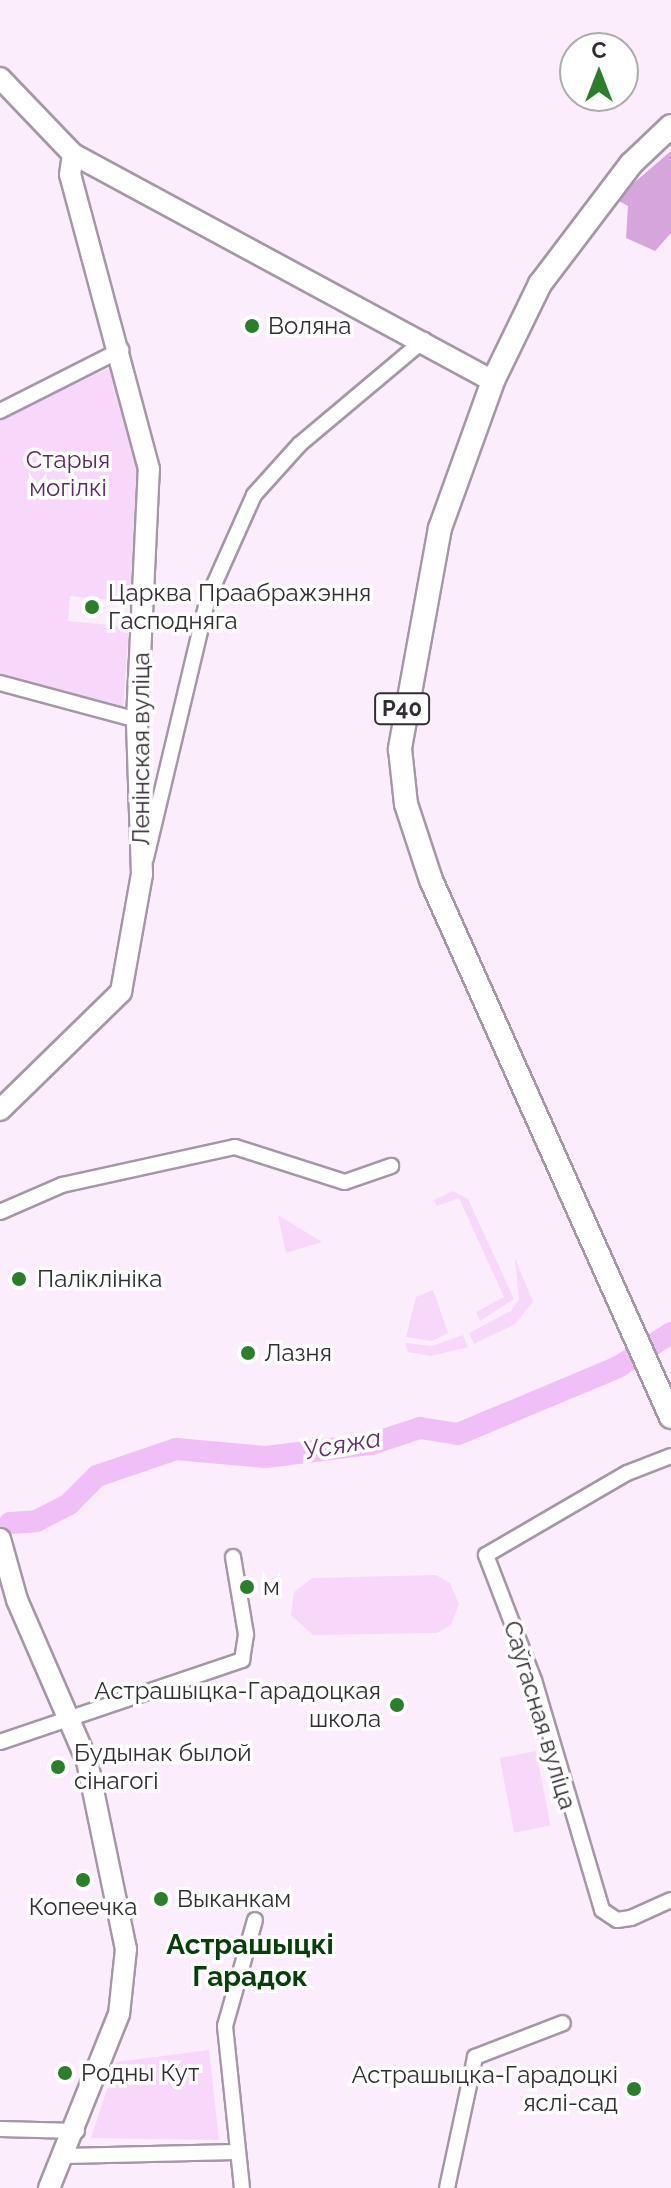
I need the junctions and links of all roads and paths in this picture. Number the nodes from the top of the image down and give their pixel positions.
1 (0, 78) edge
2 (671, 126) edge
3 (73, 154) junction
4 (424, 340) junction
5 (121, 350) junction
6 (493, 381) junction
7 (0, 411) edge
8 (0, 683) edge
9 (137, 720) junction
10 (142, 874) junction
11 (0, 1110) edge
12 (391, 1166) dead end
13 (0, 1212) edge
14 (671, 1417) edge
15 (671, 1456) edge
16 (0, 1540) edge
17 (233, 1557) dead end
18 (71, 1721) junction
19 (0, 1742) edge
20 (671, 1900) edge
21 (255, 1920) dead end
22 (563, 2023) dead end
23 (0, 2129) edge
24 (77, 2131) junction
25 (236, 2152) junction
26 (65, 2156) junction
27 (49, 2188) edge
28 (242, 2188) edge
29 (447, 2188) edge

1 - 3 street
2 - 6 main road, Р40
3 - 4 street
3 - 5 street, Ленінская вуліца
4 - 6 street
4 - 10 street
5 - 7 street
5 - 9 street, Ленінская вуліца
6 - 14 main road, Р40
8 - 9 street
9 - 10 street, Ленінская вуліца
10 - 11 street, Ленінская вуліца
12 - 13 street
15 - 20 street, Саўгасная вуліца
16 - 18 street
17 - 18 street
18 - 19 street
18 - 24 street
21 - 25 street
22 - 29 street
23 - 24 street
24 - 26 street
25 - 26 street
25 - 28 street
26 - 27 street

